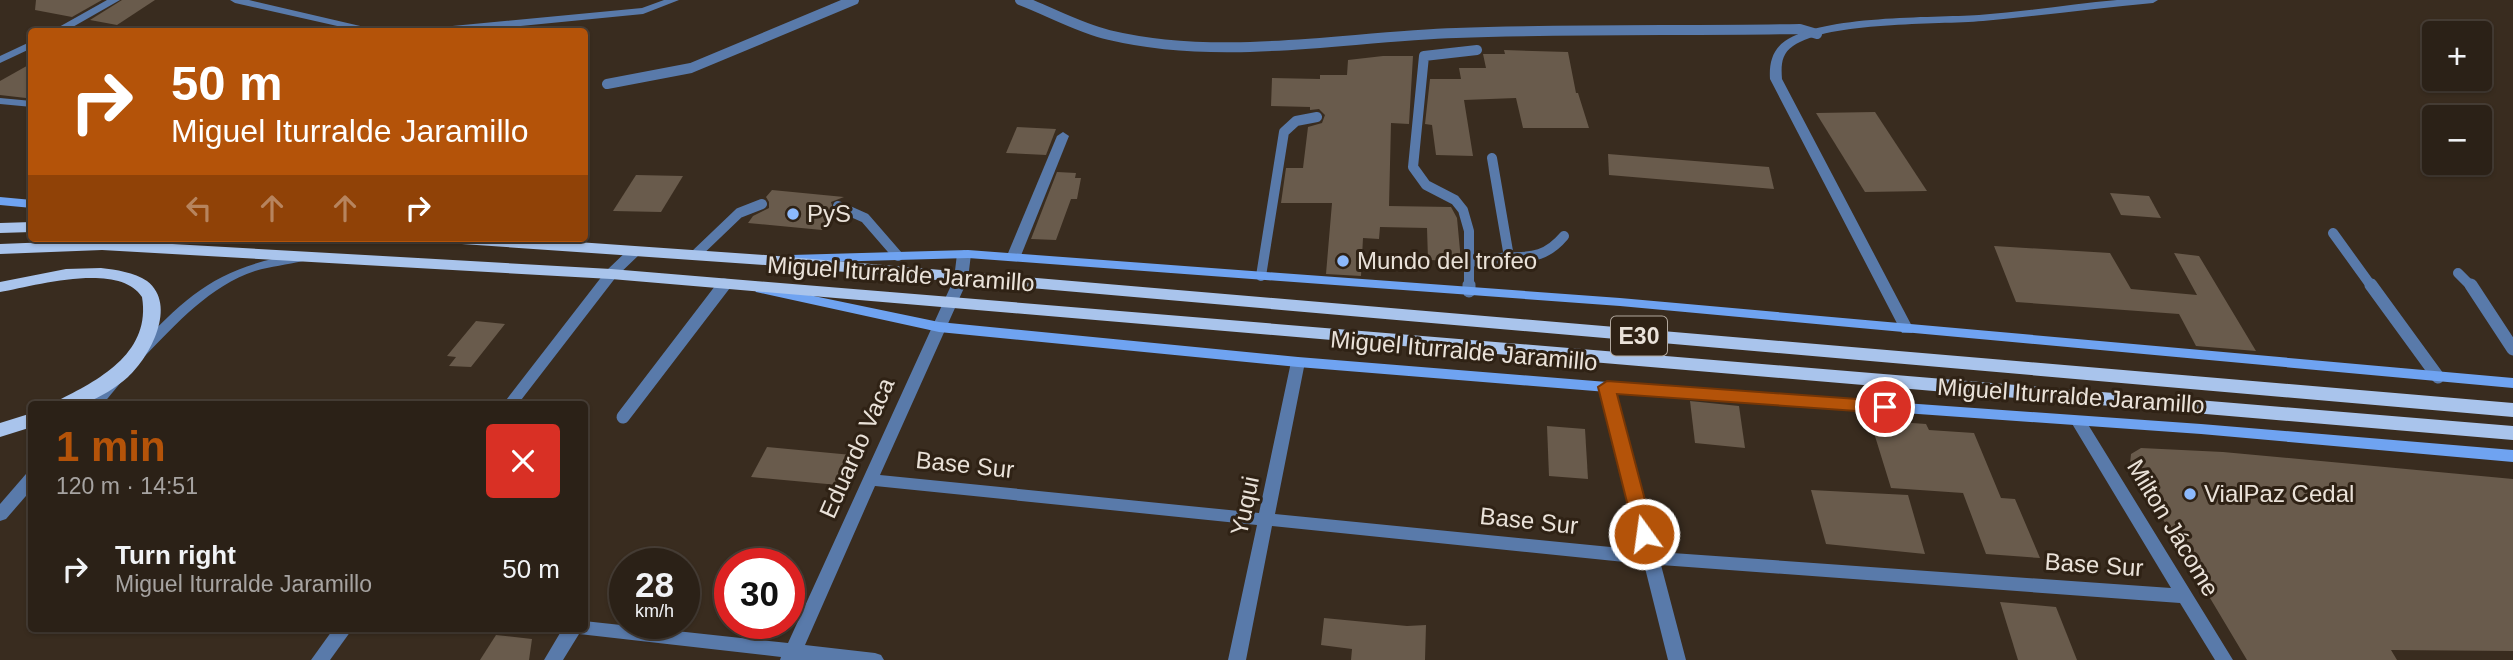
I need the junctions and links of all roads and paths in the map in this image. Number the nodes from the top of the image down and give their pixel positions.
1 (114, 0) edge
2 (235, 0) edge
3 (674, 0) edge
4 (854, 0) edge
5 (1020, 0) edge
6 (2153, 0) edge
7 (62, 28) edge
8 (363, 28) edge
9 (463, 28) edge
10 (1816, 34) junction
11 (28, 46) edge
12 (1477, 50) dead end
13 (0, 60) edge
14 (607, 84) dead end
15 (0, 101) edge
16 (28, 104) edge
17 (1317, 117) dead end
18 (1063, 136) dead end
19 (1492, 158) dead end
20 (0, 201) edge
21 (28, 204) edge
22 (762, 204) dead end
23 (838, 206) dead end
24 (28, 227) edge
25 (0, 228) edge
26 (2333, 233) dead end
27 (1564, 236) dead end
28 (505, 242) edge
29 (0, 249) edge
30 (635, 251) junction
31 (964, 254) junction
32 (320, 255) junction
33 (695, 255) junction
34 (898, 256) junction
35 (1509, 257) junction
36 (1013, 258) junction
37 (765, 260) junction
38 (1469, 261) junction
39 (2458, 273) dead end
40 (611, 274) junction
41 (1261, 276) junction
42 (961, 279) junction
43 (724, 285) junction
44 (0, 287) edge
45 (749, 287) junction
46 (1469, 291) junction
47 (950, 302) junction
48 (939, 327) junction
49 (1907, 330) junction
50 (2513, 349) edge
51 (1298, 362) junction
52 (127, 367) junction
53 (2438, 377) junction
54 (2513, 383) edge
55 (1607, 387) junction
56 (73, 401) edge
57 (98, 401) edge
58 (512, 401) edge
59 (2513, 410) edge
60 (623, 417) dead end
61 (28, 421) edge
62 (2079, 422) junction
63 (0, 430) edge
64 (2513, 433) edge
65 (2513, 456) edge
66 (870, 480) junction
67 (28, 483) edge
68 (0, 515) edge
69 (1266, 520) junction
70 (1651, 558) junction
71 (2185, 596) junction
72 (588, 629) edge
73 (341, 632) edge
74 (570, 632) edge
75 (791, 656) edge
76 (320, 660) edge
77 (553, 660) edge
78 (875, 660) edge
79 (1237, 660) edge
80 (1677, 660) edge
81 (2224, 660) edge

1 - 7 street
2 - 8 street
3 - 9 street
4 - 14 lane
5 - 10 lane
6 - 10 street
10 - 49 street
11 - 13 street
12 - 38 lane
15 - 16 street
17 - 41 lane
18 - 36 street
19 - 35 lane
20 - 21 main road
22 - 33 lane
23 - 34 lane
24 - 25 main road
26 - 53 lane
27 - 35 lane
28 - 30 main road, Miguel Iturralde Jaramillo / E30
29 - 32 main road, Miguel Iturralde Jaramillo / E30
30 - 33 main road, Miguel Iturralde Jaramillo / E30
30 - 40 street
31 - 34 main road, Miguel Iturralde Jaramillo
31 - 36 main road, Miguel Iturralde Jaramillo
31 - 42 street, Eduardo Vaca
32 - 40 main road, Miguel Iturralde Jaramillo / E30
32 - 52 street
33 - 37 main road, Miguel Iturralde Jaramillo / E30
34 - 37 main road, Miguel Iturralde Jaramillo
35 - 38 lane
36 - 41 main road, Miguel Iturralde Jaramillo
37 - 42 main road, Miguel Iturralde Jaramillo / E30
38 - 46 lane
39 - 50 lane
40 - 43 main road, Miguel Iturralde Jaramillo / E30
40 - 58 street
41 - 46 main road, Miguel Iturralde Jaramillo
42 - 47 street, Eduardo Vaca
42 - 59 main road, Miguel Iturralde Jaramillo / E30
43 - 45 main road, Miguel Iturralde Jaramillo / E30
43 - 60 lane
44 - 52 main road
45 - 47 main road, Miguel Iturralde Jaramillo / E30
45 - 48 main road, Miguel Iturralde Jaramillo
46 - 49 main road, Miguel Iturralde Jaramillo
47 - 48 street, Eduardo Vaca
47 - 64 main road, Miguel Iturralde Jaramillo / E30
48 - 51 main road, Miguel Iturralde Jaramillo
48 - 66 street, Eduardo Vaca
49 - 53 main road, Miguel Iturralde Jaramillo
51 - 55 main road, Miguel Iturralde Jaramillo
51 - 69 street, Yuqui
52 - 56 main road
52 - 57 street
53 - 54 main road, Miguel Iturralde Jaramillo
55 - 62 main road, Miguel Iturralde Jaramillo
55 - 70 street
61 - 63 main road
62 - 65 main road, Miguel Iturralde Jaramillo
62 - 71 street, Milton Jácome
66 - 69 street, Base Sur
66 - 75 street, Eduardo Vaca
67 - 68 street
69 - 70 street, Base Sur
69 - 79 street, Yuqui
70 - 71 street, Base Sur
70 - 80 street
71 - 81 street, Milton Jácome
72 - 75 street
73 - 76 street
74 - 77 street
75 - 78 street

